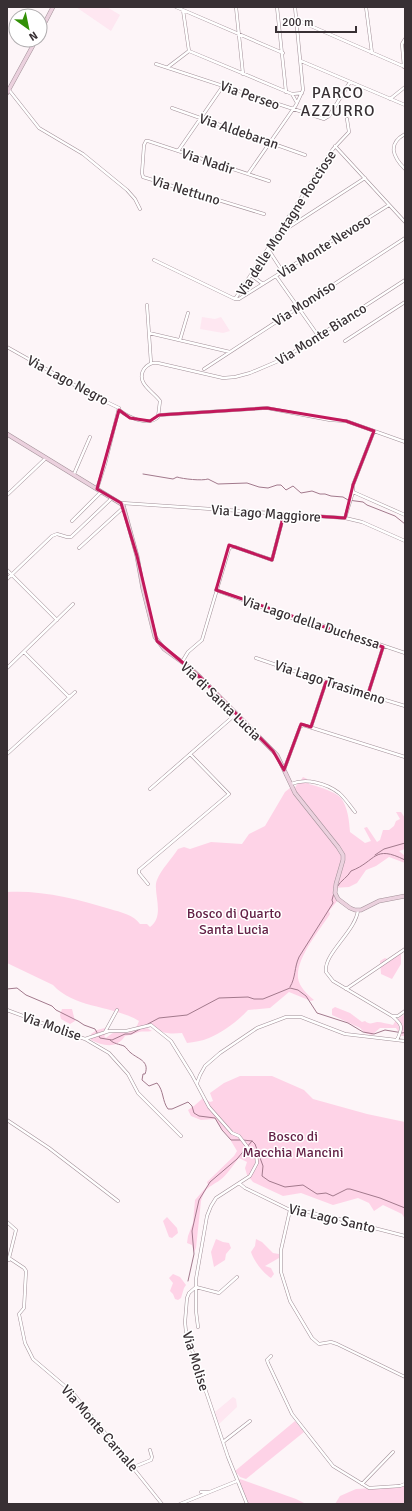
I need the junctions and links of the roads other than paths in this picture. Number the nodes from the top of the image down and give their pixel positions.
1 (53, 7) edge
2 (176, 7) edge
3 (236, 7) edge
4 (277, 7) edge
5 (295, 7) edge
6 (366, 7) edge
7 (183, 10) junction
8 (48, 17) edge
9 (297, 20) junction
10 (238, 33) junction
11 (405, 39) edge
12 (32, 48) edge
13 (189, 51) junction
14 (282, 53) junction
15 (372, 53) junction
16 (301, 61) junction
17 (156, 64) dead end
18 (404, 67) edge
19 (168, 68) junction
20 (243, 74) junction
21 (350, 82) junction
22 (223, 86) junction
23 (405, 87) edge
24 (8, 92) edge
25 (286, 92) junction
26 (303, 92) junction
27 (292, 94) junction
28 (390, 99) junction
29 (297, 104) junction
30 (405, 105) edge
31 (172, 108) dead end
32 (292, 110) junction
33 (200, 118) junction
34 (346, 120) dead end
35 (405, 134) edge
36 (147, 141) joint
37 (270, 142) junction
38 (335, 146) junction
39 (178, 151) junction
40 (305, 155) dead end
41 (405, 169) edge
42 (248, 174) junction
43 (365, 178) junction
44 (269, 181) dead end
45 (390, 205) junction
46 (140, 209) dead end
47 (264, 214) dead end
48 (405, 222) edge
49 (278, 234) junction
50 (405, 238) edge
51 (268, 249) junction
52 (154, 260) dead end
53 (283, 272) junction
54 (251, 275) junction
55 (276, 276) junction
56 (405, 280) edge
57 (263, 284) junction
58 (236, 299) junction
59 (405, 302) edge
60 (147, 305) dead end
61 (298, 307) junction
62 (188, 313) dead end
63 (149, 333) junction
64 (319, 337) junction
65 (180, 340) junction
66 (345, 341) dead end
67 (7, 347) edge
68 (230, 352) junction
69 (151, 363) junction
70 (204, 369) dead end
71 (119, 410) junction
72 (159, 415) junction
73 (374, 431) junction
74 (7, 434) edge
75 (90, 437) dead end
76 (405, 442) edge
77 (47, 458) junction
78 (74, 474) junction
79 (97, 489) junction
80 (102, 492) junction
81 (353, 492) junction
82 (7, 495) edge
83 (113, 498) junction
84 (123, 505) junction
85 (284, 514) junction
86 (405, 515) edge
87 (345, 518) junction
88 (72, 521) dead end
89 (405, 541) edge
90 (79, 548) dead end
91 (7, 570) edge
92 (12, 575) junction
93 (7, 579) edge
94 (216, 590) junction
95 (72, 604) dead end
96 (57, 620) junction
97 (382, 646) junction
98 (24, 652) junction
99 (405, 653) edge
100 (256, 658) dead end
101 (182, 662) junction
102 (7, 668) edge
103 (326, 682) junction
104 (75, 692) dead end
105 (368, 694) junction
106 (69, 698) junction
107 (405, 706) edge
108 (236, 714) junction
109 (311, 727) junction
110 (7, 754) edge
111 (190, 754) junction
112 (405, 757) edge
113 (284, 770) junction
114 (291, 784) junction
115 (150, 789) dead end
116 (355, 812) dead end
117 (148, 884) dead end
118 (405, 896) edge
119 (358, 910) junction
120 (405, 949) edge
121 (346, 989) junction
122 (7, 1010) edge
123 (117, 1010) dead end
124 (405, 1011) edge
125 (392, 1016) junction
126 (105, 1032) junction
127 (398, 1038) junction
128 (85, 1039) junction
129 (405, 1041) edge
130 (197, 1084) junction
131 (7, 1120) edge
132 (181, 1136) dead end
133 (240, 1184) junction
134 (118, 1201) dead end
135 (290, 1210) junction
136 (7, 1222) edge
137 (405, 1236) edge
138 (8, 1259) edge
139 (237, 1277) dead end
140 (196, 1287) junction
141 (198, 1327) dead end
142 (271, 1356) dead end
143 (405, 1377) edge
144 (250, 1421) dead end
145 (223, 1442) junction
146 (150, 1450) dead end
147 (393, 1452) dead end
148 (134, 1467) junction
149 (237, 1481) junction
150 (362, 1484) junction
151 (405, 1484) edge
152 (200, 1492) dead end
153 (208, 1492) junction
154 (162, 1504) edge
155 (180, 1504) edge
156 (247, 1504) edge

1 - 8 street
2 - 7 street
3 - 10 street
4 - 14 street
5 - 9 street
6 - 15 street
7 - 10 street
7 - 13 street
9 - 15 street
9 - 16 street
10 - 14 street
10 - 20 street
11 - 18 street
12 - 24 street
13 - 19 street
13 - 20 street
14 - 25 street
15 - 18 street
16 - 21 street
16 - 26 street
17 - 19 street, Via Perseo
19 - 22 street, Via Perseo
20 - 25 street
21 - 28 street
21 - 32 street, Via Perseo
22 - 32 street, Via Perseo
22 - 33 street
23 - 28 street
24 - 46 street
25 - 27 street
26 - 27 street
26 - 29 street
27 - 29 street
28 - 30 street
29 - 32 street
31 - 33 street, Via Aldebaran
32 - 37 street
33 - 37 street, Via Aldebaran
33 - 39 street
34 - 38 street, Via delle Montagne Rocciose
35 - 41 street
36 - 39 street, Via Nadir
36 - 47 street, Via Nettuno
37 - 40 street, Via Aldebaran
37 - 42 street
38 - 43 street
38 - 49 street, Via delle Montagne Rocciose
39 - 42 street, Via Nadir
42 - 44 street, Via Nadir
43 - 45 street
43 - 49 street
45 - 48 street
45 - 53 street, Via Monte Nevoso
49 - 51 street, Via delle Montagne Rocciose
50 - 61 street, Via Monviso
51 - 53 street
51 - 54 street, Via delle Montagne Rocciose
52 - 58 street
53 - 55 street, Via Monte Nevoso
54 - 57 street
54 - 58 street, Via delle Montagne Rocciose
55 - 57 street, Via Monte Nevoso
55 - 61 street
56 - 64 street, Via Monte Bianco
57 - 58 street, Via Monte Nevoso
59 - 66 street
60 - 63 street
61 - 64 street
61 - 68 street, Via Monviso
62 - 65 street
63 - 65 street
63 - 69 street
64 - 69 street, Via Monte Bianco
65 - 68 street
67 - 71 street, Via Lago Negro
68 - 70 street, Via Monviso
69 - 72 street
71 - 72 street
71 - 79 street, Via Lago Negro
72 - 73 street
73 - 76 street
73 - 81 street
74 - 77 street
75 - 78 street
77 - 78 street
77 - 82 street
78 - 79 street
79 - 80 street
80 - 83 street
80 - 88 street
81 - 86 street
81 - 87 street
83 - 84 street
83 - 92 street
84 - 85 street, Via Lago Maggiore
84 - 90 street
84 - 101 street, Via di Santa Lucia
85 - 87 street, Via Lago Maggiore
85 - 94 street
87 - 89 street, Via Lago Maggiore
91 - 92 street
92 - 93 street
92 - 96 street
94 - 97 street, Via Lago della Duchessa
94 - 101 street
95 - 96 street
96 - 98 street
97 - 99 street, Via Lago della Duchessa
97 - 105 street
98 - 102 street
98 - 106 street
100 - 103 street, Via Lago Trasimeno
101 - 108 street, Via di Santa Lucia
103 - 105 street, Via Lago Trasimeno
103 - 109 street
104 - 106 street
105 - 107 street, Via Lago Trasimeno
106 - 110 street
108 - 111 street
108 - 113 street, Via di Santa Lucia
109 - 112 street
109 - 113 street
111 - 115 street
111 - 117 street
113 - 114 street, Via di Santa Lucia
114 - 116 street
114 - 119 street, Via di Santa Lucia
118 - 119 street
119 - 121 street
120 - 121 street
121 - 125 street
122 - 128 street, Via Molise
123 - 126 street
124 - 125 street
125 - 127 street
126 - 128 street, Via Molise
126 - 130 street, Via Molise
127 - 129 street
127 - 130 street
128 - 132 street
130 - 133 street, Via Molise
131 - 134 street
133 - 135 street, Via Lago Santo
133 - 140 street, Via Molise
135 - 137 street, Via Lago Santo
135 - 143 street
136 - 138 street, Via Monte Carnale
138 - 148 street, Via Monte Carnale
139 - 140 street
140 - 141 street
140 - 145 street, Via Molise
142 - 150 street
144 - 145 street
145 - 149 street, Via Molise
146 - 148 street
147 - 150 street
148 - 154 street, Via Monte Carnale
149 - 153 street
149 - 156 street, Via Molise
150 - 151 street
152 - 153 street
153 - 155 street

